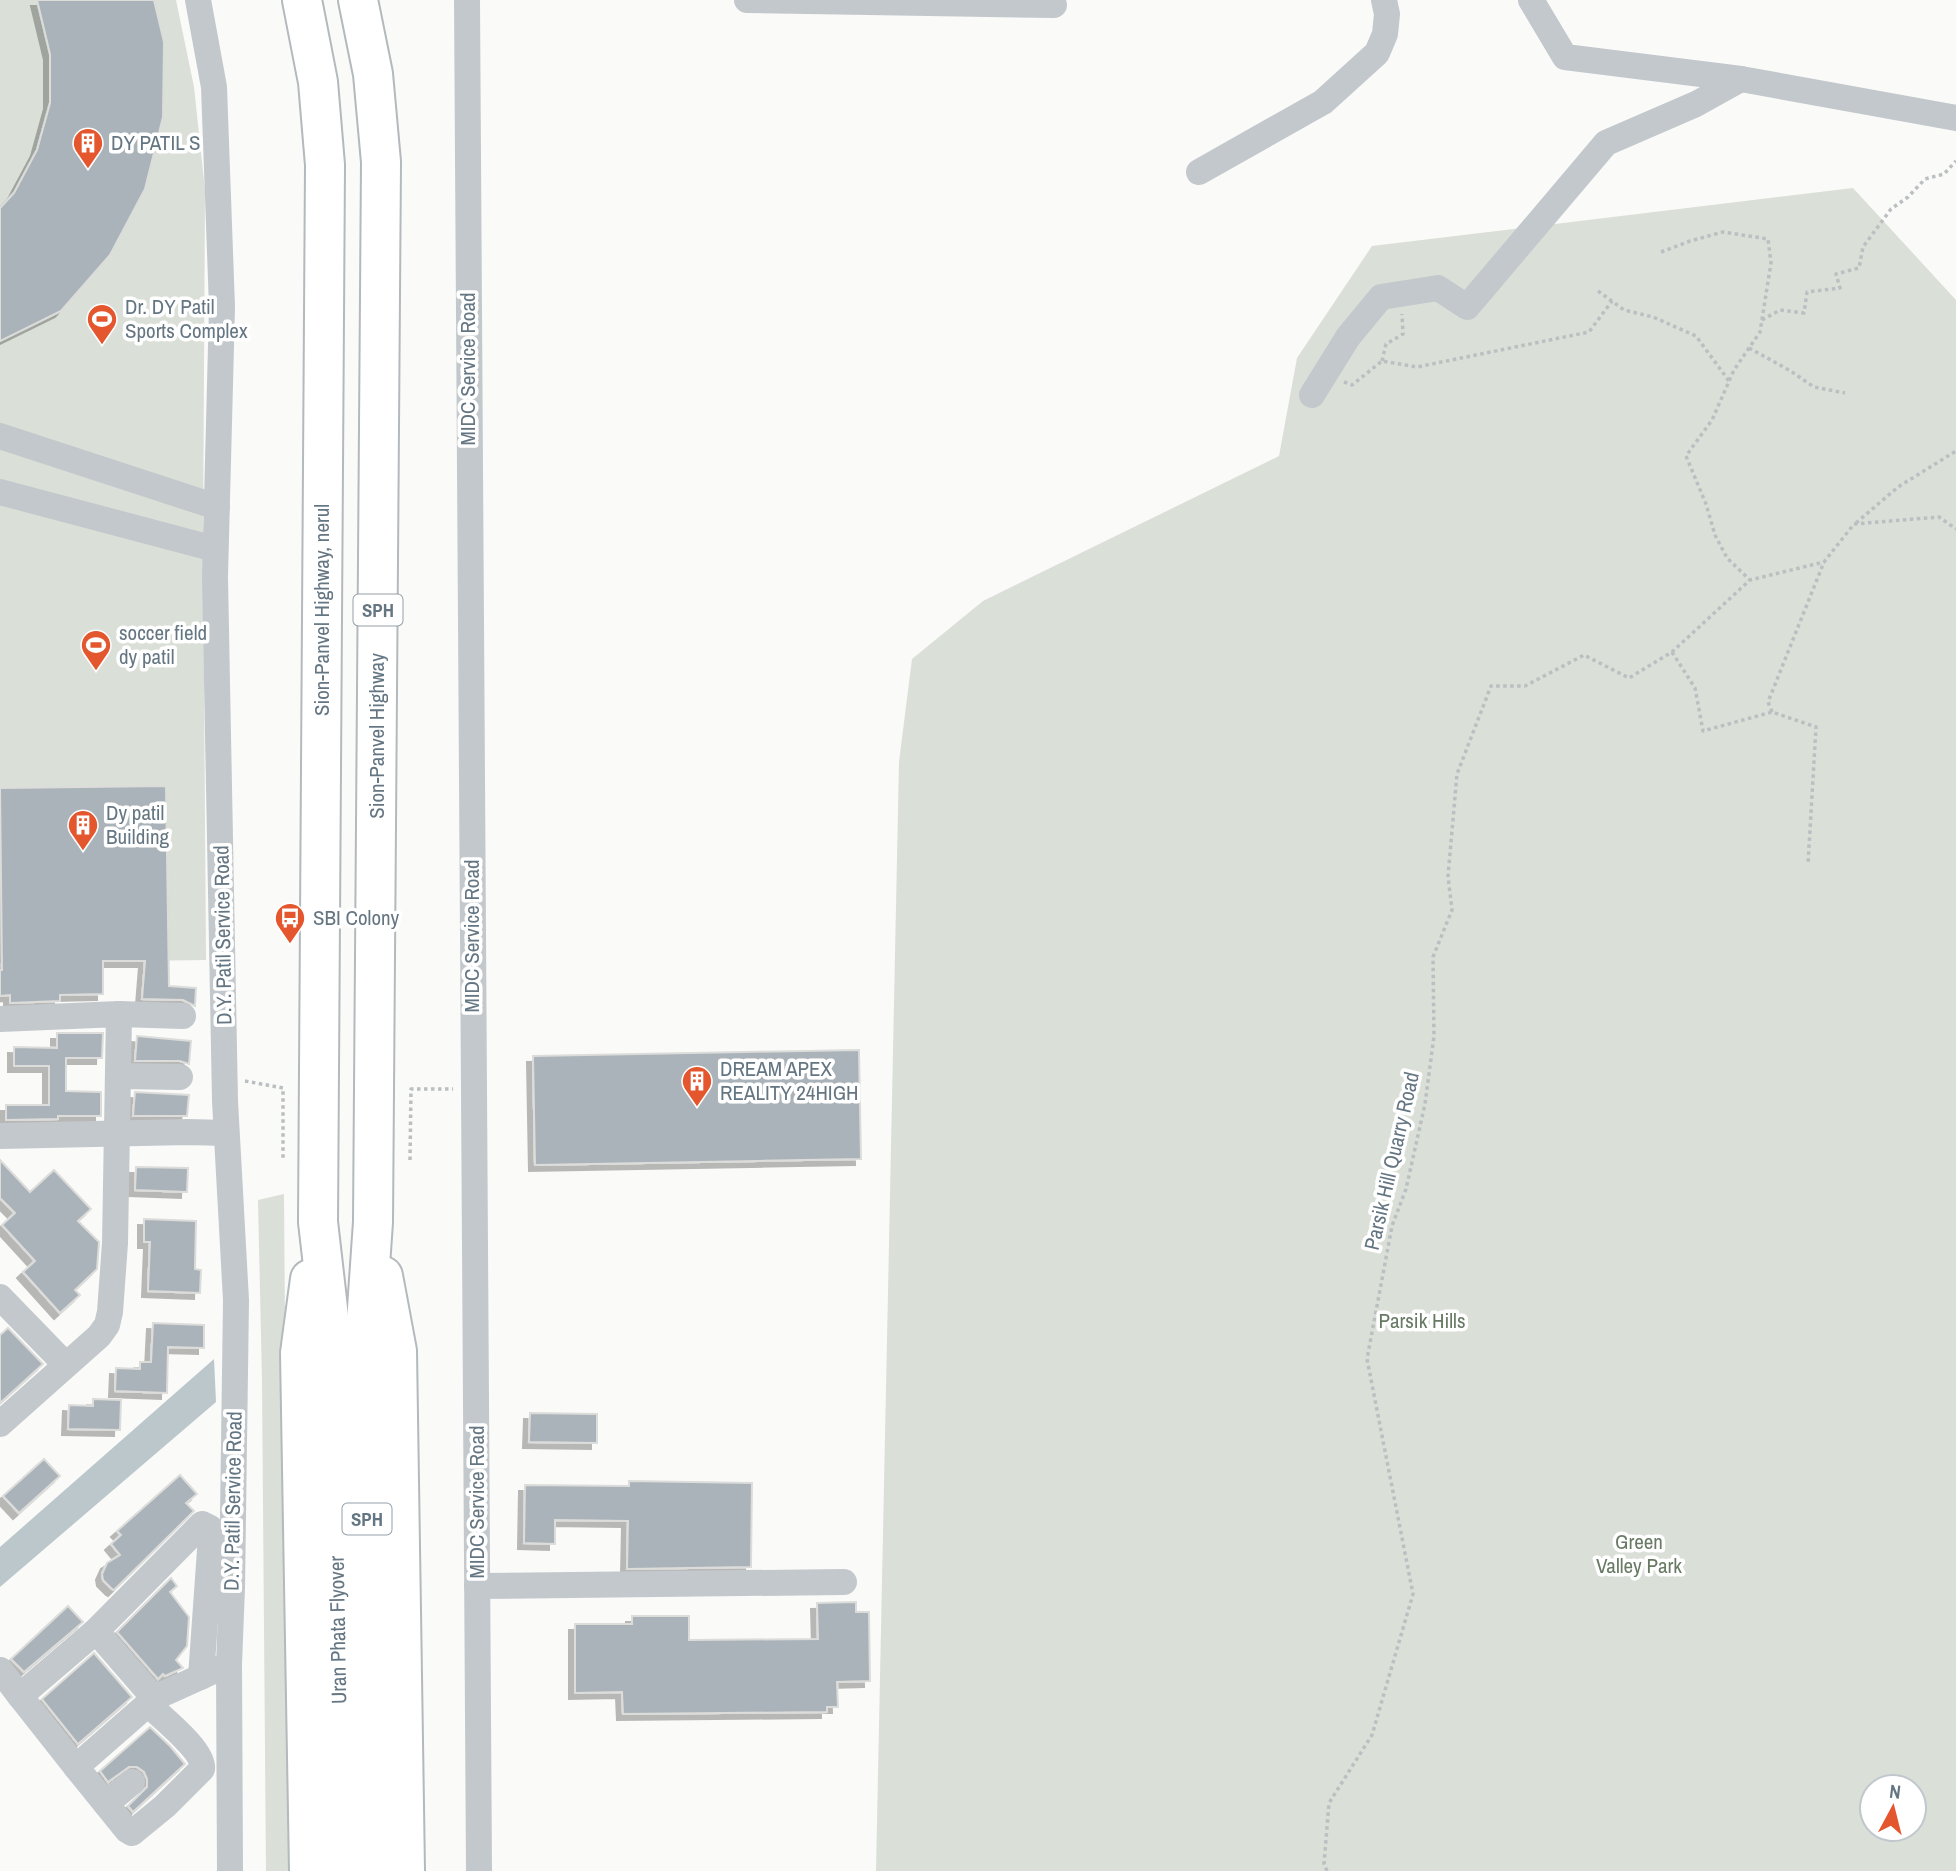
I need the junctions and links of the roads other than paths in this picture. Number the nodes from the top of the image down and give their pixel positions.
1 (198, 0) edge
2 (302, 0) edge
3 (358, 0) edge
4 (467, 0) edge
5 (747, 0) edge
6 (1384, 0) edge
7 (1531, 0) edge
8 (1054, 5) dead end
9 (1741, 79) junction
10 (1956, 118) edge
11 (1199, 172) dead end
12 (1312, 395) dead end
13 (0, 436) edge
14 (0, 492) edge
15 (217, 507) junction
16 (215, 549) junction
17 (119, 1014) junction
18 (183, 1016) dead end
19 (0, 1019) edge
20 (119, 1076) junction
21 (180, 1077) dead end
22 (226, 1133) junction
23 (118, 1134) junction
24 (0, 1136) edge
25 (318, 1222) junction
26 (373, 1222) junction
27 (0, 1297) edge
28 (66, 1365) junction
29 (0, 1424) edge
30 (844, 1582) dead end
31 (477, 1586) junction
32 (96, 1631) junction
33 (229, 1664) junction
34 (0, 1670) edge
35 (201, 1676) junction
36 (354, 1686) junction
37 (20, 1696) junction
38 (151, 1701) junction
39 (76, 1767) junction
40 (132, 1782) dead end
41 (106, 1804) junction
42 (230, 1871) edge
43 (309, 1871) edge
44 (342, 1871) edge
45 (372, 1871) edge
46 (405, 1871) edge
47 (479, 1871) edge

1 - 15 street, D.Y. Patil Service Road
2 - 25 highway, Sion-Panvel Highway, nerul / SPH
3 - 26 highway, Sion-Panvel Highway / SPH
4 - 31 street, MIDC Service Road
5 - 8 street
6 - 11 street
7 - 9 street
9 - 10 street
9 - 12 street
13 - 15 street
14 - 16 street
15 - 16 street, D.Y. Patil Service Road
16 - 22 street, D.Y. Patil Service Road
17 - 18 street
17 - 19 street
17 - 20 street
20 - 21 street
20 - 23 street
22 - 23 street
22 - 33 street, D.Y. Patil Service Road
23 - 24 street
23 - 28 street
25 - 36 highway, Uran Phata Flyover / SPH
25 - 43 highway
26 - 36 highway, Uran Phata Flyover / SPH
26 - 46 highway
27 - 28 street
28 - 29 street
30 - 31 street
31 - 47 street, MIDC Service Road
32 - 35 street
32 - 37 street
32 - 38 street
33 - 35 street
33 - 42 street, D.Y. Patil Service Road
34 - 37 street
35 - 38 street
36 - 44 highway, Uran Phata Flyover / SPH
36 - 45 highway, Uran Phata Flyover / SPH
37 - 39 street
38 - 39 street
38 - 41 street
39 - 41 street
40 - 41 street

